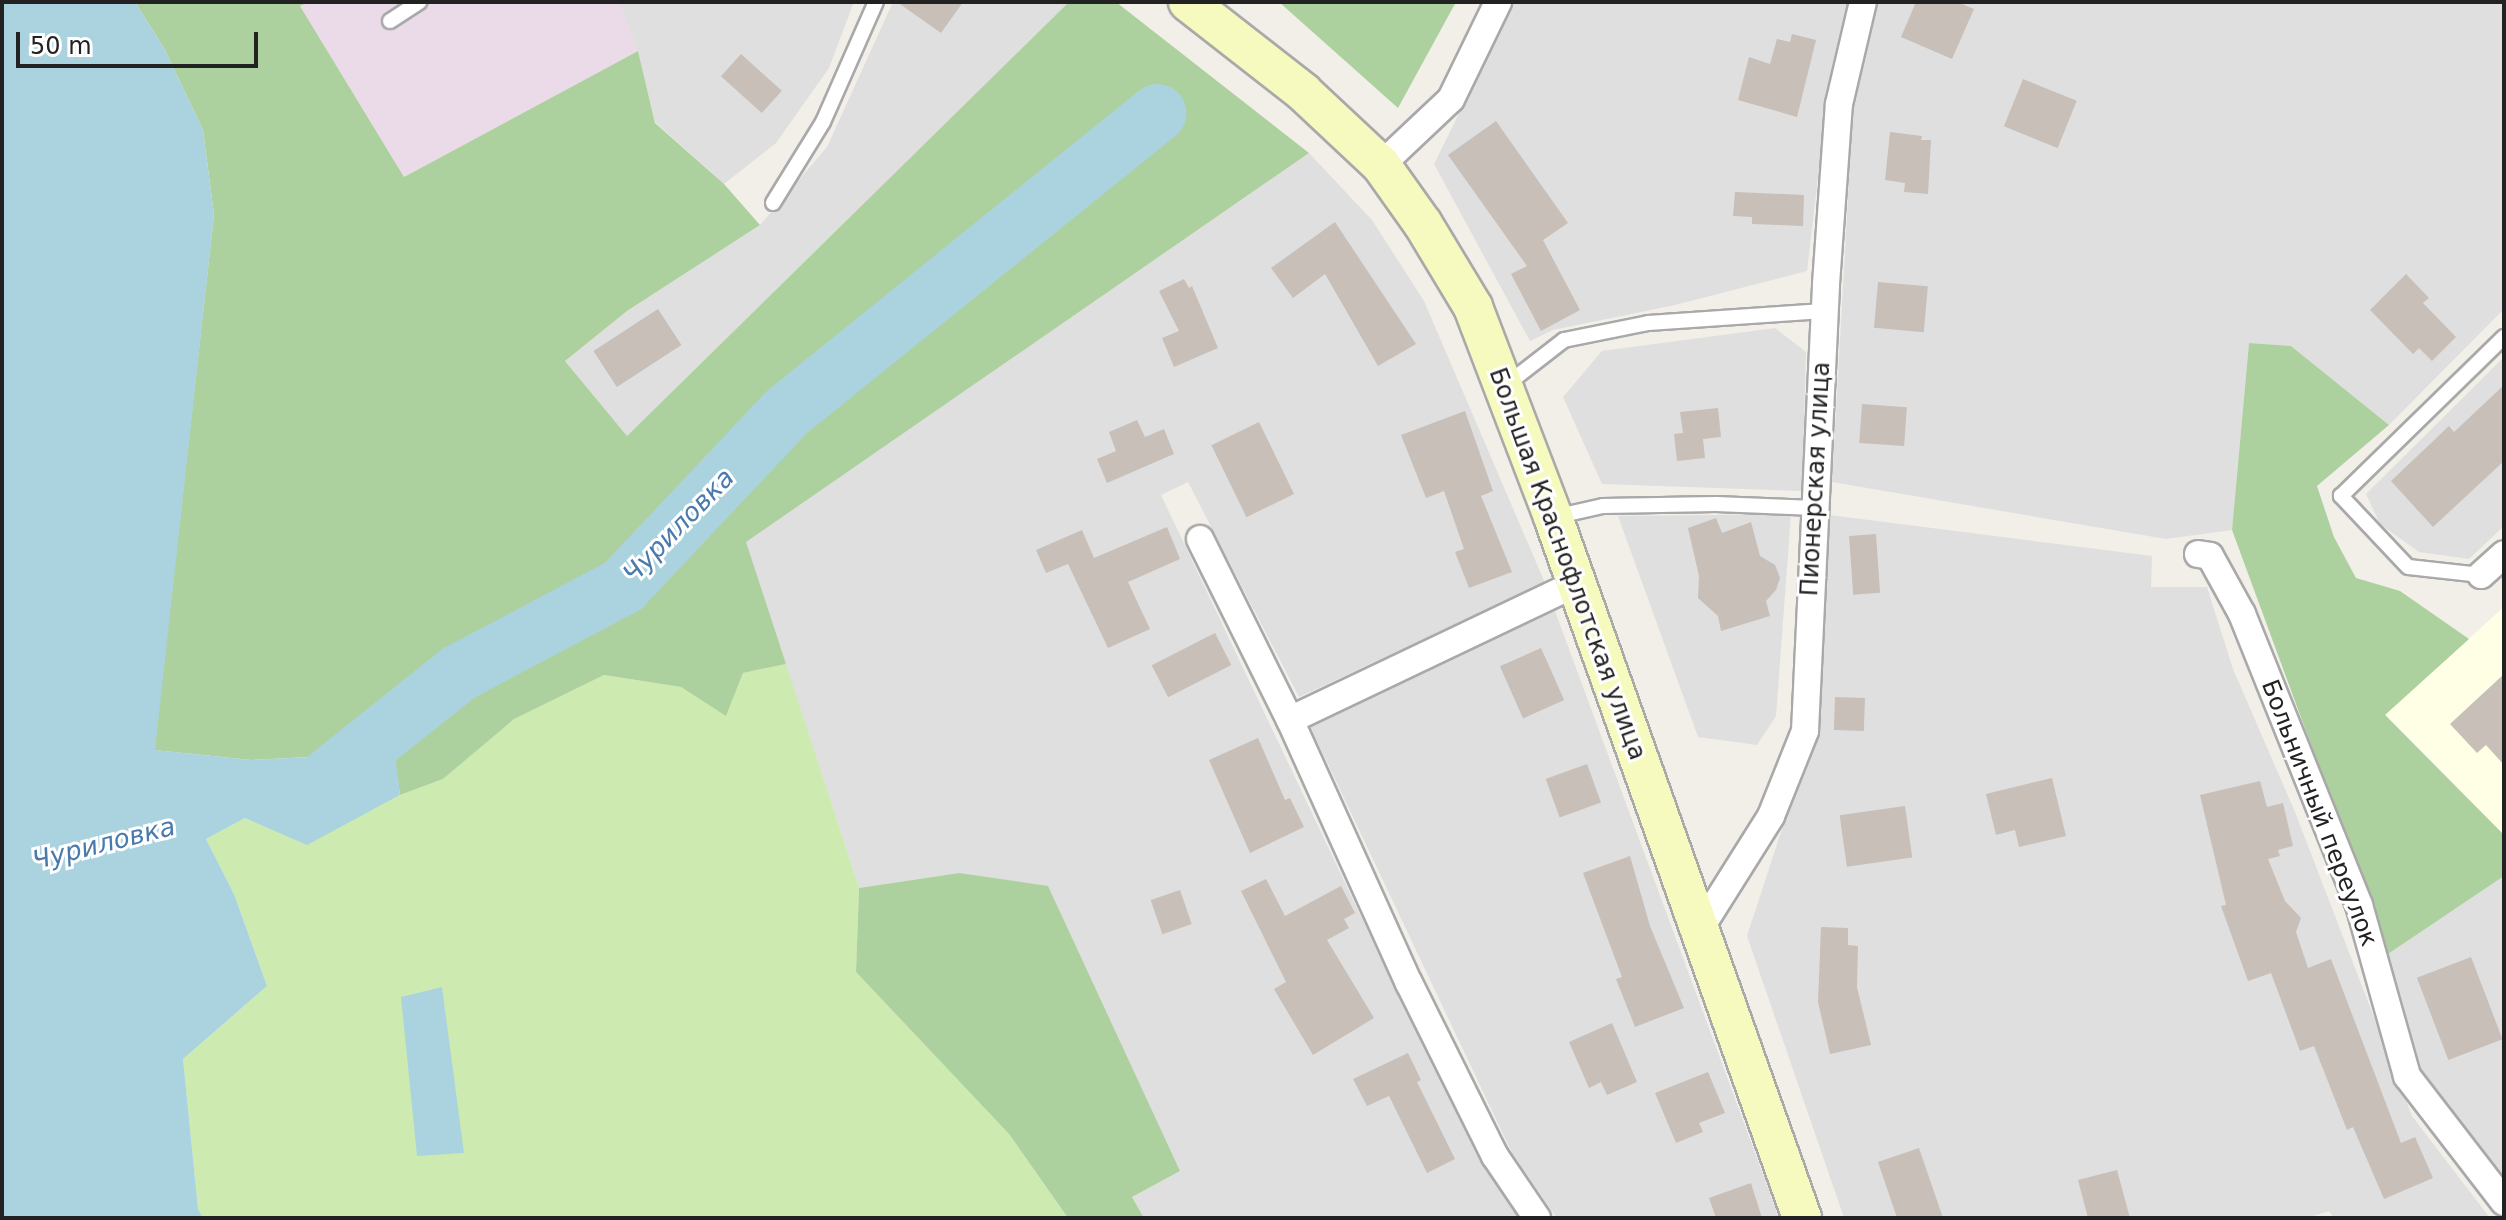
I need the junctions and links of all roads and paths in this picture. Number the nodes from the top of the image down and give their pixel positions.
1 (419, 2) edge
2 (876, 2) edge
3 (1188, 2) edge
4 (1498, 2) edge
5 (1863, 2) edge
6 (390, 21) dead end
7 (1381, 165) junction
8 (773, 203) dead end
9 (1824, 311) junction
10 (2504, 337) edge
11 (1504, 386) junction
12 (1815, 508) junction
13 (1553, 517) junction
14 (1200, 539) dead end
15 (2198, 554) dead end
16 (2504, 554) edge
17 (2481, 575) joint
18 (1577, 583) junction
19 (1290, 720) junction
20 (1698, 932) junction
21 (2504, 1202) edge
22 (1537, 1218) edge
23 (1802, 1218) edge

1 - 6 lane
2 - 8 lane
3 - 7 main road, Большая Краснофлотская улица
4 - 7 street
5 - 9 street, Пионерская улица
7 - 11 main road, Большая Краснофлотская улица
9 - 11 lane
9 - 12 street, Пионерская улица
10 - 17 lane
11 - 13 main road, Большая Краснофлотская улица
12 - 13 lane
12 - 20 street, Пионерская улица
13 - 18 main road, Большая Краснофлотская улица
14 - 19 street
15 - 21 street, Больничный переулок
16 - 17 street
18 - 19 street
18 - 20 main road, Большая Краснофлотская улица
19 - 22 street
20 - 23 main road, Большая Краснофлотская улица

